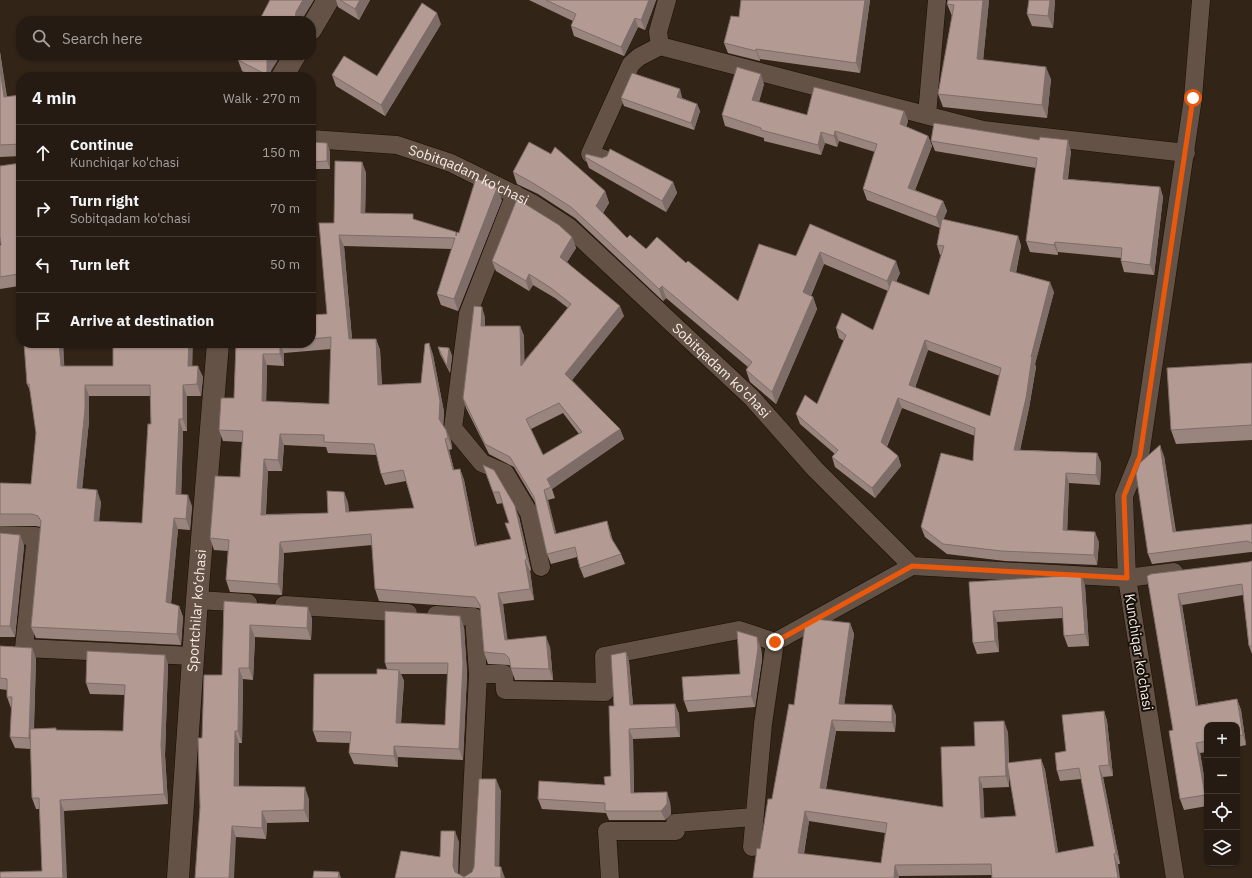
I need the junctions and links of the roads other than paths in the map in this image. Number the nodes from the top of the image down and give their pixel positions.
1 (328, 0) edge
2 (667, 0) edge
3 (937, 0) edge
4 (1201, 0) edge
5 (316, 20) edge
6 (660, 46) junction
7 (292, 60) edge
8 (285, 72) edge
9 (927, 115) junction
10 (316, 139) edge
11 (1186, 153) junction
12 (604, 159) edge
13 (515, 194) junction
14 (218, 348) edge
15 (0, 535) edge
16 (912, 566) junction
17 (541, 567) dead end
18 (1189, 570) edge
19 (1127, 578) junction
20 (197, 600) junction
21 (775, 642) junction
22 (193, 656) junction
23 (478, 679) junction
24 (754, 817) junction
25 (752, 847) dead end
26 (178, 878) edge
27 (468, 878) edge
28 (610, 878) edge
29 (1175, 878) edge

1 - 5 street
2 - 6 street
3 - 9 street
4 - 11 street, Kunchiqar ko'chasi
6 - 9 street
6 - 12 street
7 - 8 street
9 - 11 street
10 - 13 street, Sobitqadam ko'chasi
11 - 19 street, Kunchiqar ko'chasi
13 - 16 street, Sobitqadam ko'chasi
13 - 17 street
14 - 20 street, Sportchilar ko‘chasi
15 - 22 street
16 - 19 street
16 - 21 street
18 - 19 street
19 - 29 street, Kunchiqar ko'chasi
20 - 22 street, Sportchilar ko‘chasi
20 - 23 street
21 - 23 street
21 - 24 street
22 - 26 street, Sportchilar ko‘chasi
23 - 27 street
24 - 25 street
24 - 28 street

